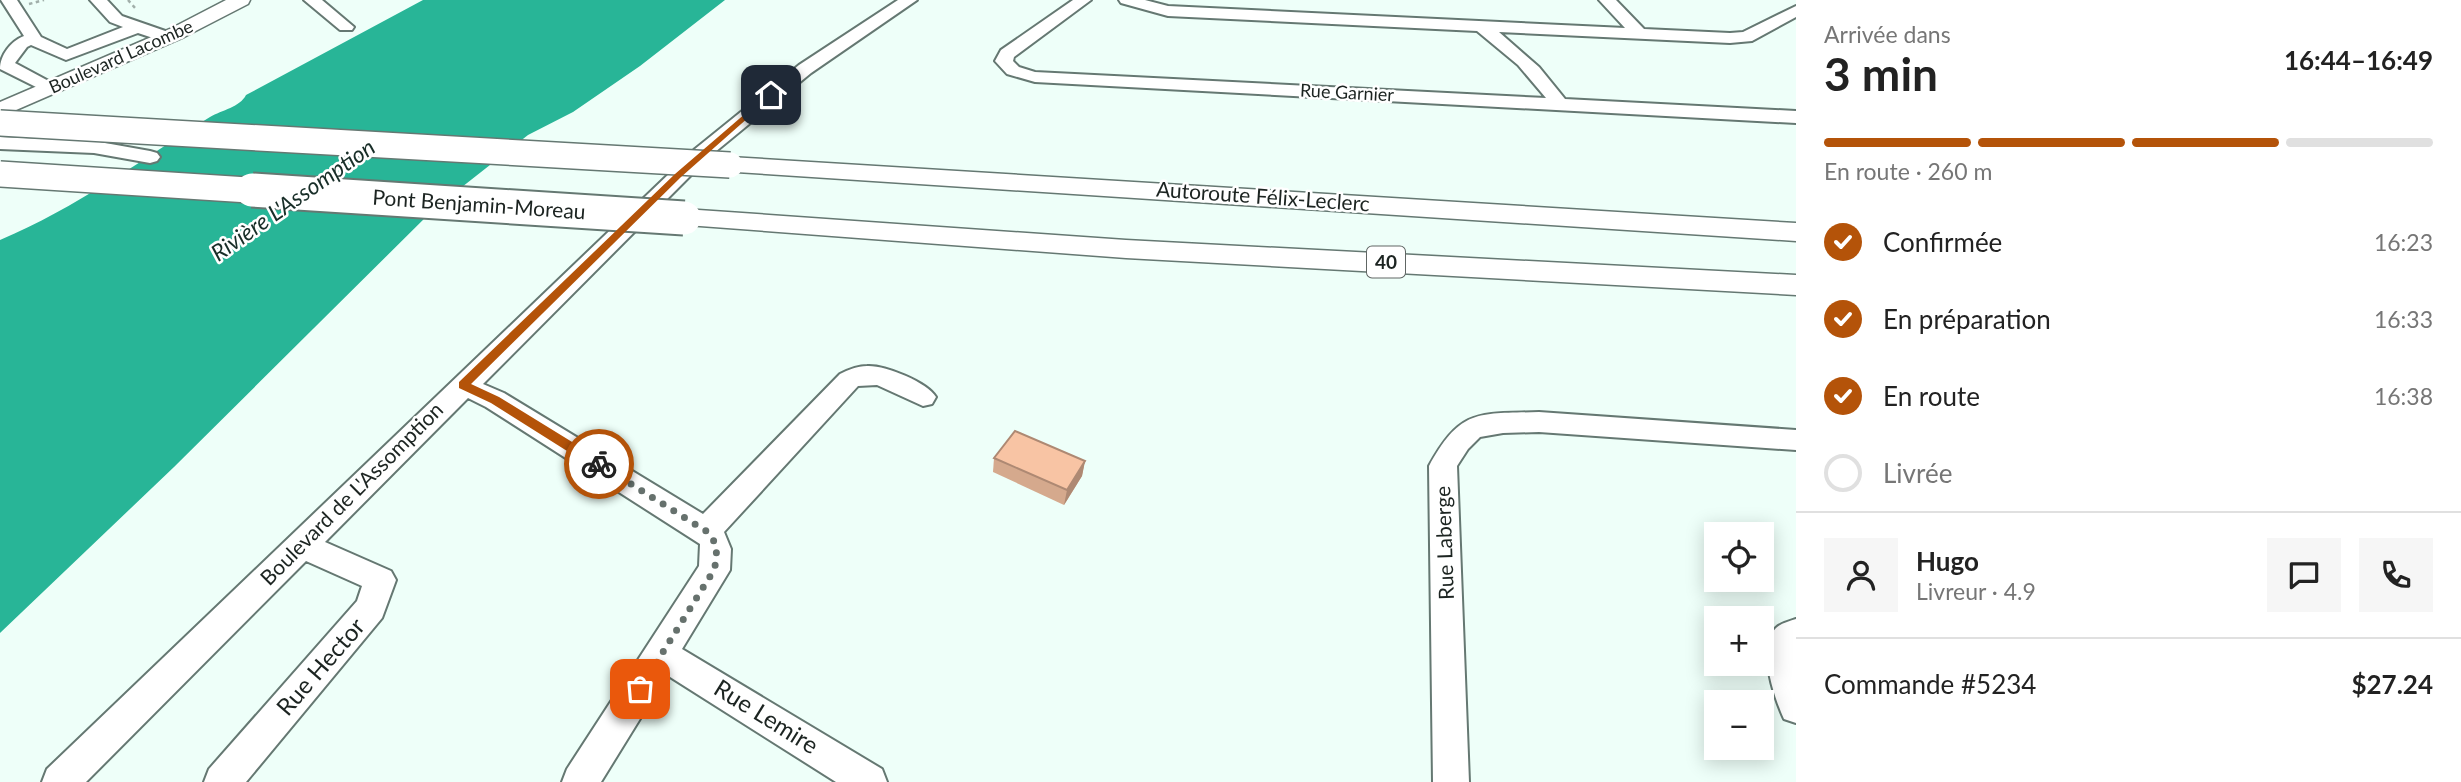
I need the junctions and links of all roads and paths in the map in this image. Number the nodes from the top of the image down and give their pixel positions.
1 (99, 0) edge
2 (241, 0) edge
3 (312, 0) edge
4 (909, 0) edge
5 (1083, 0) edge
6 (1126, 0) edge
7 (1315, 0) edge
8 (1607, 0) edge
9 (11, 3) edge
10 (1796, 10) edge
11 (1324, 18) junction
12 (1481, 26) junction
13 (136, 27) junction
14 (346, 27) dead end
15 (1639, 33) junction
16 (165, 37) junction
17 (33, 38) junction
18 (6, 87) dead end
19 (50, 89) junction
20 (29, 98) junction
21 (1559, 104) junction
22 (0, 110) edge
23 (1796, 117) edge
24 (0, 123) edge
25 (0, 144) edge
26 (150, 156) dead end
27 (0, 174) edge
28 (1255, 196) junction
29 (1796, 215) edge
30 (1796, 232) edge
31 (1126, 248) junction
32 (1796, 285) edge
33 (1796, 308) edge
34 (463, 385) junction
35 (923, 397) dead end
36 (1796, 440) edge
37 (706, 531) junction
38 (300, 545) junction
39 (1796, 633) edge
40 (661, 655) junction
41 (1796, 707) edge
42 (60, 782) edge
43 (222, 782) edge
44 (579, 782) edge
45 (869, 782) edge
46 (1451, 782) edge

1 - 13 street
2 - 16 main road, Boulevard Lacombe
3 - 14 street
4 - 34 street, Boulevard de L'Assomption
5 - 21 street, Rue Garnier
6 - 11 street
7 - 11 street
8 - 15 street
9 - 17 street
10 - 15 street
11 - 12 street
12 - 15 street
12 - 21 street
13 - 16 street
13 - 17 street
16 - 19 main road, Boulevard Lacombe
17 - 19 street
18 - 20 street
19 - 20 main road, Boulevard Lacombe
20 - 22 main road, Boulevard Lacombe
21 - 23 street, Rue Garnier
24 - 28 highway, Autoroute Félix-Leclerc, bridge
25 - 26 street
27 - 31 highway, Pont Benjamin-Moreau / 40, bridge
28 - 29 highway
28 - 30 highway, Autoroute Félix-Leclerc
31 - 32 highway, 40
31 - 33 highway
34 - 37 street
34 - 38 street, Boulevard de L'Assomption
35 - 37 street
36 - 46 street, Rue Laberge
37 - 40 street
38 - 42 street, Boulevard de L'Assomption
38 - 43 street, Rue Hector
39 - 41 street
40 - 44 street
40 - 45 street, Rue Lemire

